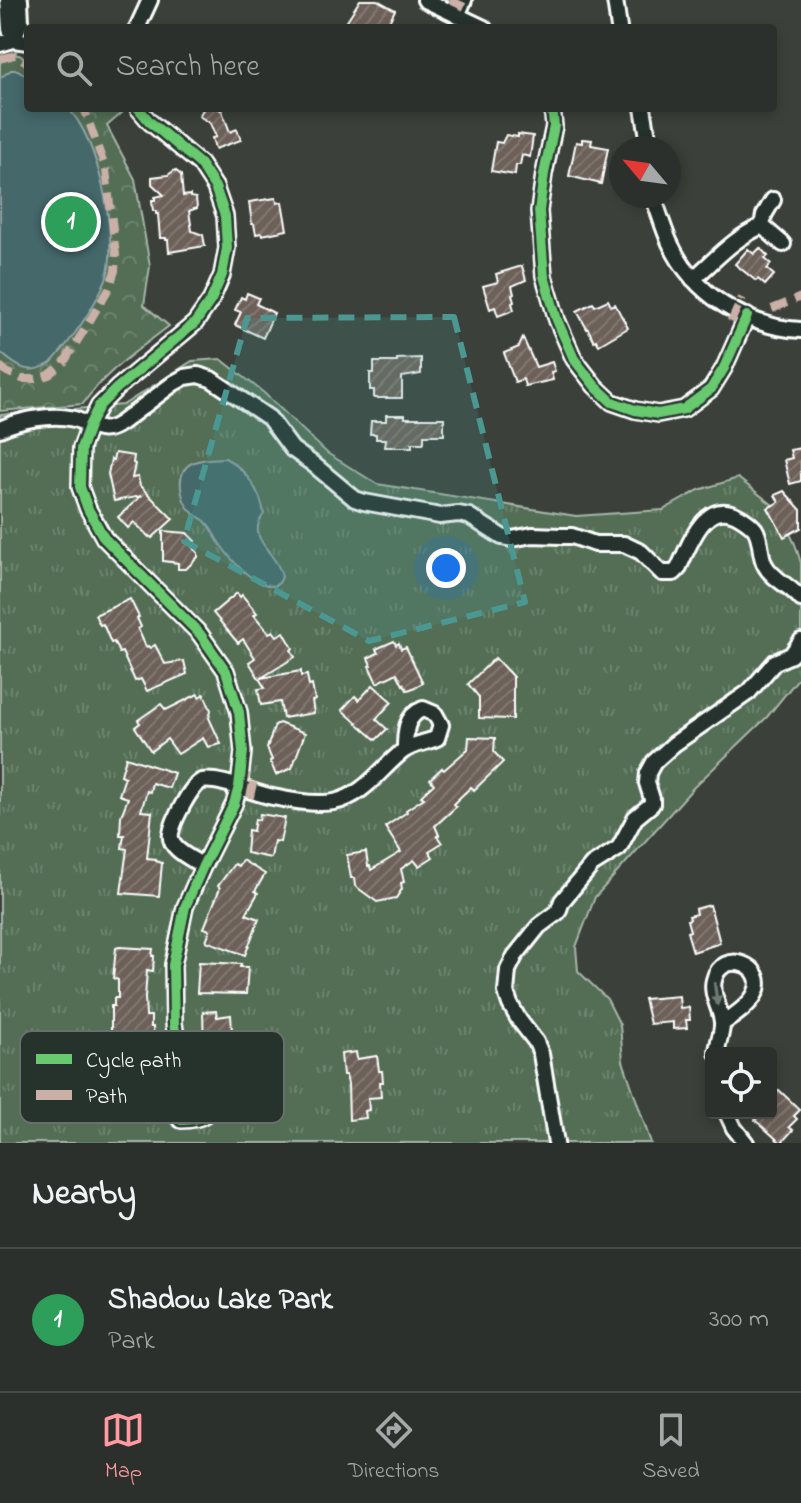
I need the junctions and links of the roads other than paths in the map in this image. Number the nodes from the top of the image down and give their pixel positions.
1 (8, 0) edge
2 (20, 0) edge
3 (150, 0) edge
4 (425, 0) edge
5 (464, 0) edge
6 (615, 0) edge
7 (457, 16) junction
8 (139, 24) edge
9 (475, 24) edge
10 (618, 24) edge
11 (14, 42) edge
12 (141, 112) edge
13 (552, 112) edge
14 (644, 112) edge
15 (648, 136) edge
16 (773, 200) dead end
17 (657, 208) edge
18 (762, 226) junction
19 (783, 244) dead end
20 (693, 279) junction
21 (747, 316) junction
22 (801, 330) edge
23 (89, 426) junction
24 (0, 429) edge
25 (801, 599) edge
26 (801, 641) edge
27 (405, 750) dead end
28 (239, 787) junction
29 (203, 866) junction
30 (723, 1023) dead end
31 (175, 1031) edge
32 (718, 1047) edge
33 (730, 1119) edge
34 (556, 1143) edge
35 (746, 1143) edge

1 - 11 street
2 - 11 street
3 - 8 street
4 - 7 street
5 - 7 street
6 - 10 street
7 - 9 street
12 - 23 street
13 - 21 street
14 - 15 street
16 - 18 street
17 - 20 street
18 - 19 street
18 - 20 street
20 - 21 street
21 - 22 street
23 - 24 street
23 - 25 street
23 - 28 street
26 - 34 street
27 - 28 street
28 - 29 street
28 - 29 street
29 - 31 street
30 - 32 street
33 - 35 street

